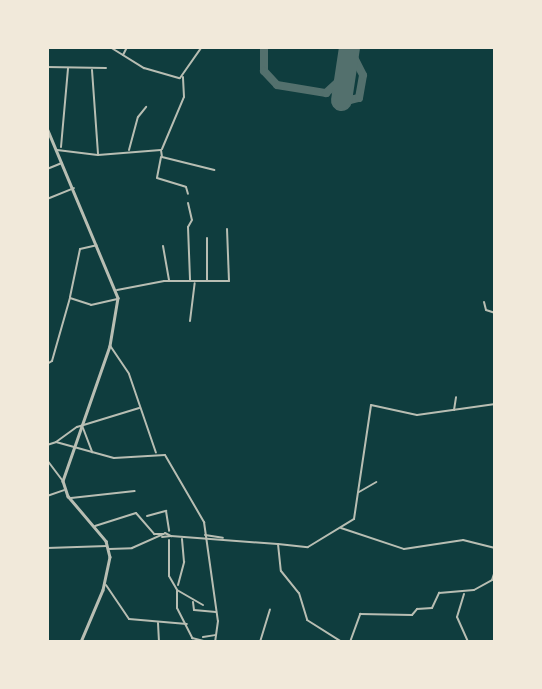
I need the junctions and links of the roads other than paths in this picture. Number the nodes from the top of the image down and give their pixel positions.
1 (110, 47) edge
2 (127, 47) edge
3 (202, 47) edge
4 (122, 56) junction
5 (47, 67) edge
6 (68, 68) junction
7 (106, 68) dead end
8 (92, 70) junction
9 (183, 76) junction
10 (146, 107) dead end
11 (47, 128) edge
12 (61, 149) junction
13 (56, 150) junction
14 (129, 150) junction
15 (161, 150) junction
16 (98, 155) junction
17 (162, 156) junction
18 (62, 163) junction
19 (47, 169) edge
20 (214, 170) dead end
21 (74, 188) junction
22 (188, 194) dead end
23 (47, 200) edge
24 (188, 203) dead end
25 (227, 229) dead end
26 (207, 238) dead end
27 (97, 245) junction
28 (163, 246) dead end
29 (169, 281) junction
30 (190, 281) junction
31 (195, 282) junction
32 (207, 282) junction
33 (116, 290) junction
34 (70, 298) junction
35 (118, 298) junction
36 (484, 302) dead end
37 (495, 313) edge
38 (190, 321) dead end
39 (110, 346) junction
40 (47, 364) edge
41 (456, 397) dead end
42 (495, 404) edge
43 (140, 407) junction
44 (454, 411) junction
45 (84, 427) junction
46 (56, 442) junction
47 (47, 445) edge
48 (75, 447) junction
49 (93, 453) junction
50 (156, 454) junction
51 (47, 460) edge
52 (63, 481) junction
53 (376, 482) dead end
54 (65, 489) junction
55 (135, 491) dead end
56 (358, 492) junction
57 (47, 496) edge
58 (70, 499) junction
59 (147, 516) junction
60 (141, 517) junction
61 (146, 521) junction
62 (95, 526) junction
63 (340, 527) junction
64 (205, 535) junction
65 (163, 536) junction
66 (170, 536) junction
67 (182, 538) junction
68 (223, 538) junction
69 (206, 540) junction
70 (278, 544) junction
71 (108, 547) junction
72 (47, 548) edge
73 (495, 548) edge
74 (495, 570) edge
75 (105, 585) junction
76 (177, 586) junction
77 (177, 590) junction
78 (465, 593) junction
79 (192, 601) junction
80 (202, 606) dead end
81 (270, 610) dead end
82 (216, 612) junction
83 (157, 622) junction
84 (187, 624) junction
85 (216, 635) junction
86 (199, 638) junction
87 (192, 640) edge
88 (81, 642) edge
89 (159, 642) edge
90 (208, 642) edge
91 (215, 642) edge
92 (261, 642) edge
93 (342, 642) edge
94 (350, 642) edge
95 (468, 642) edge

1 - 4 street
2 - 4 street
3 - 9 street
4 - 9 street
5 - 6 street
6 - 8 street
6 - 12 street
7 - 8 street
8 - 16 street
9 - 15 street
10 - 14 street
11 - 13 street
12 - 13 street
12 - 16 street
13 - 18 street
14 - 15 street
14 - 16 street
15 - 17 street
17 - 20 street
17 - 22 street
18 - 19 street
18 - 21 street
21 - 23 street
21 - 27 street
24 - 30 street
25 - 32 street
26 - 32 street
27 - 33 street
27 - 34 street
28 - 29 street
29 - 30 street
29 - 33 street
30 - 31 street
31 - 32 street
31 - 38 street
33 - 35 street
34 - 35 street
34 - 40 street
35 - 39 street
36 - 37 street
39 - 43 street
39 - 45 street
41 - 44 street
42 - 44 street
43 - 45 street
43 - 50 street
44 - 56 street
45 - 46 street
45 - 48 street
45 - 49 street
46 - 47 street
46 - 48 street
48 - 49 street
48 - 52 street
49 - 50 street
50 - 64 street
51 - 52 street
52 - 54 street
53 - 56 street
54 - 57 street
54 - 58 street
55 - 58 street
56 - 63 street
58 - 62 street
59 - 60 street
59 - 61 street
59 - 66 street
60 - 61 street
60 - 62 street
61 - 65 street
62 - 71 street
63 - 70 street
63 - 73 street
64 - 68 street
64 - 69 street
65 - 66 street
65 - 66 street
65 - 71 street
66 - 67 street
66 - 76 street
67 - 69 street
67 - 76 street
68 - 69 street
68 - 70 street
69 - 82 street
70 - 93 street
71 - 72 street
71 - 75 street
74 - 78 street
75 - 83 street
75 - 88 street
76 - 77 street
77 - 79 street
77 - 84 street
78 - 94 street
78 - 95 street
79 - 80 street
79 - 82 street
81 - 92 street
82 - 85 street
83 - 84 street
83 - 89 street
84 - 87 street
85 - 86 street
85 - 91 street
86 - 87 street
86 - 90 street

